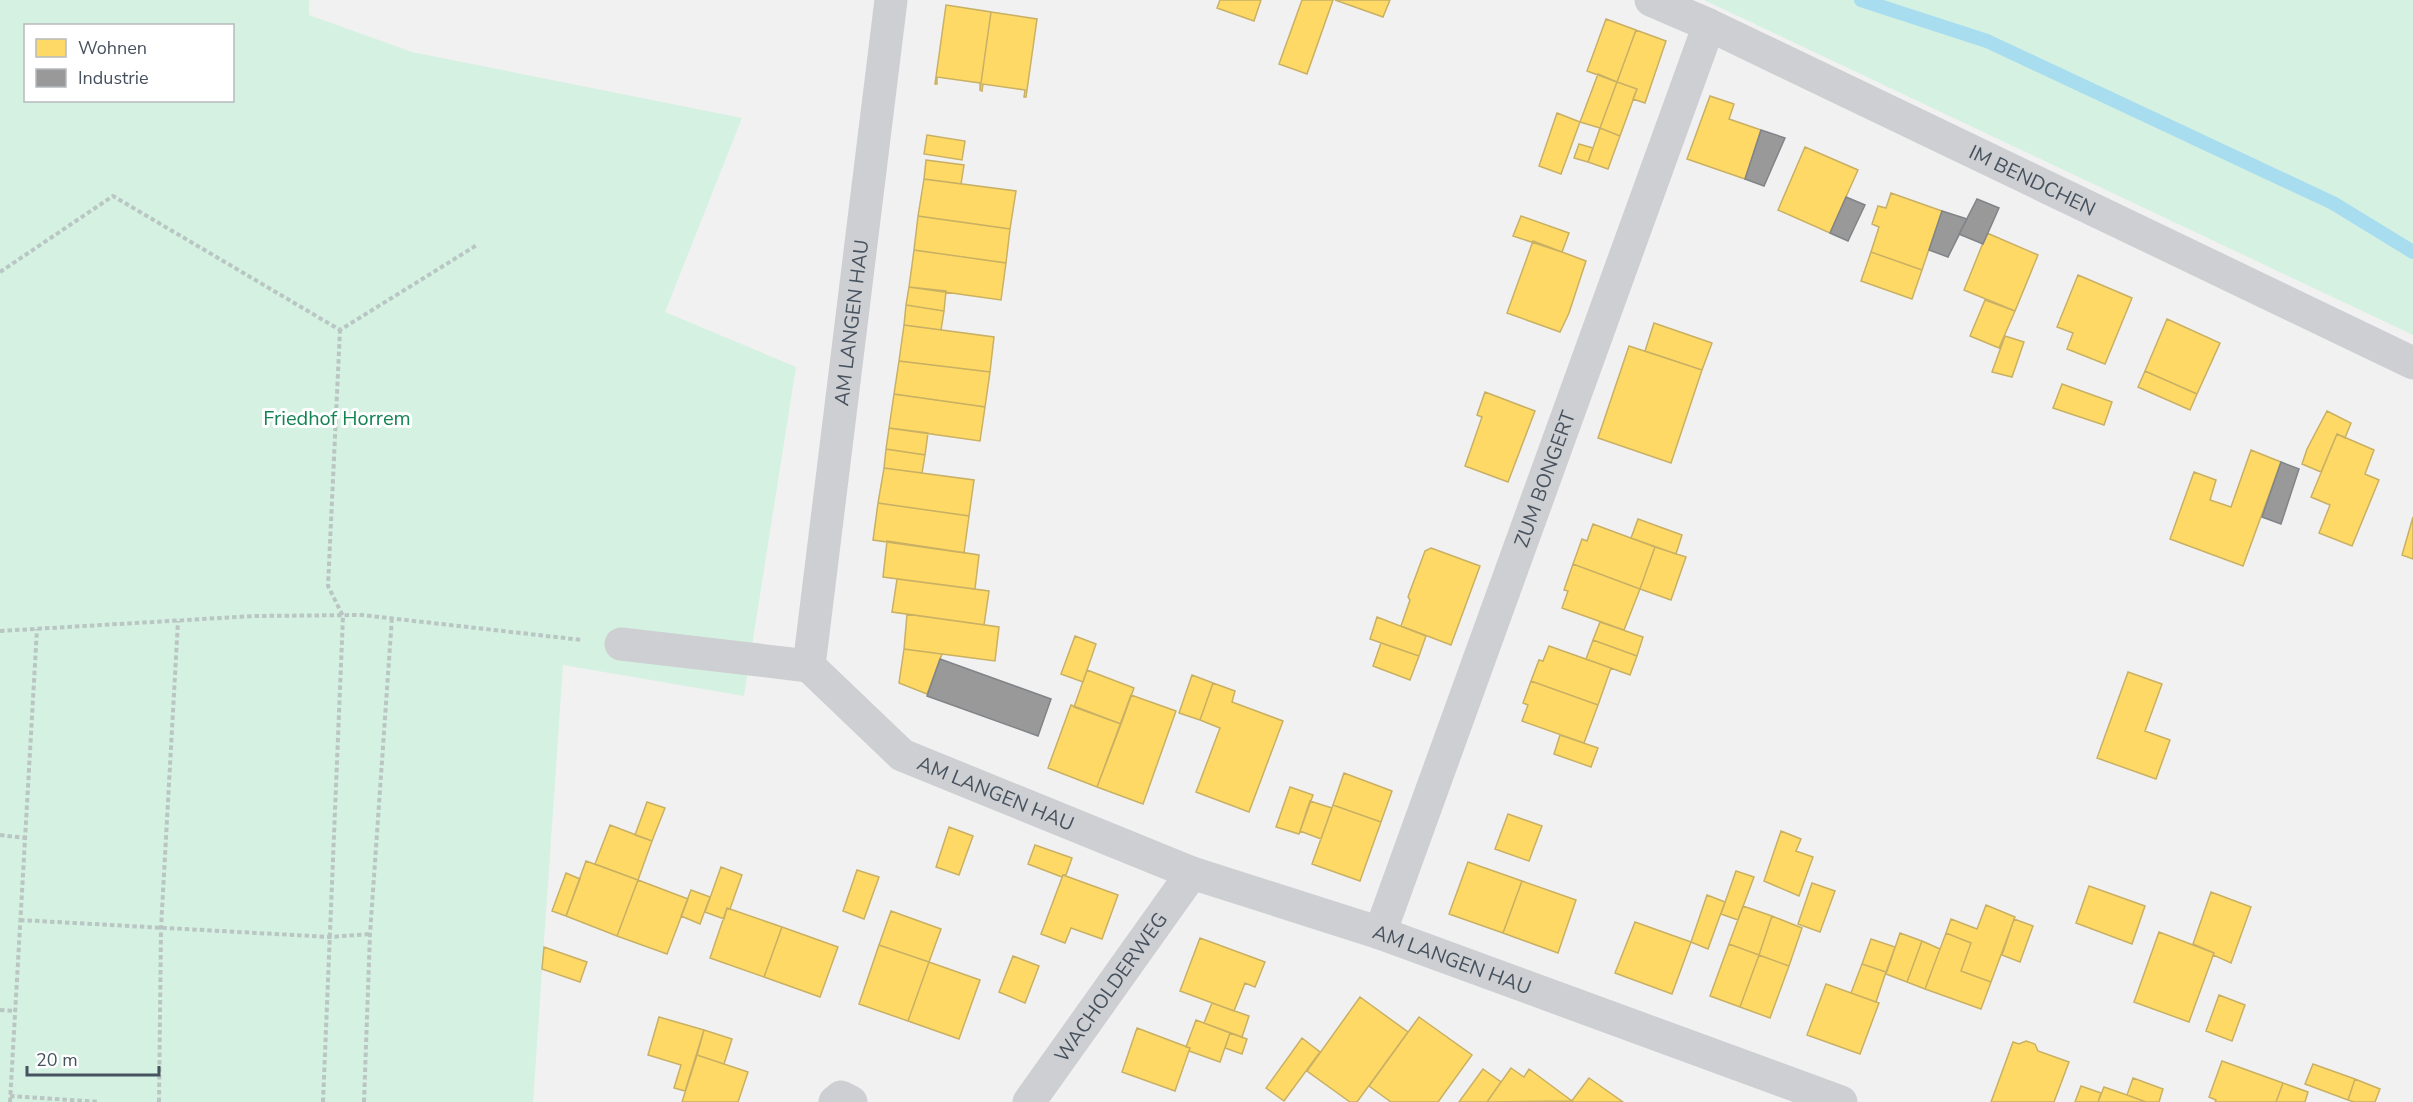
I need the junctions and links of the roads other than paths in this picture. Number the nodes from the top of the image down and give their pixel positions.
1 (891, 0) edge
2 (1651, 0) edge
3 (1709, 25) junction
4 (2413, 363) edge
5 (621, 644) road end
6 (809, 666) junction
7 (1192, 873) junction
8 (1380, 933) junction
9 (835, 1102) edge
10 (851, 1102) edge
11 (1029, 1102) edge
12 (1841, 1102) edge

1 - 6 street, AM LANGEN HAU
2 - 3 street, IM BENDCHEN
3 - 4 street, IM BENDCHEN
3 - 8 street, ZUM BONGERT
5 - 6 street
6 - 7 street, AM LANGEN HAU
7 - 8 street, AM LANGEN HAU
7 - 11 street, WACHOLDERWEG
8 - 12 street, AM LANGEN HAU
9 - 10 street

